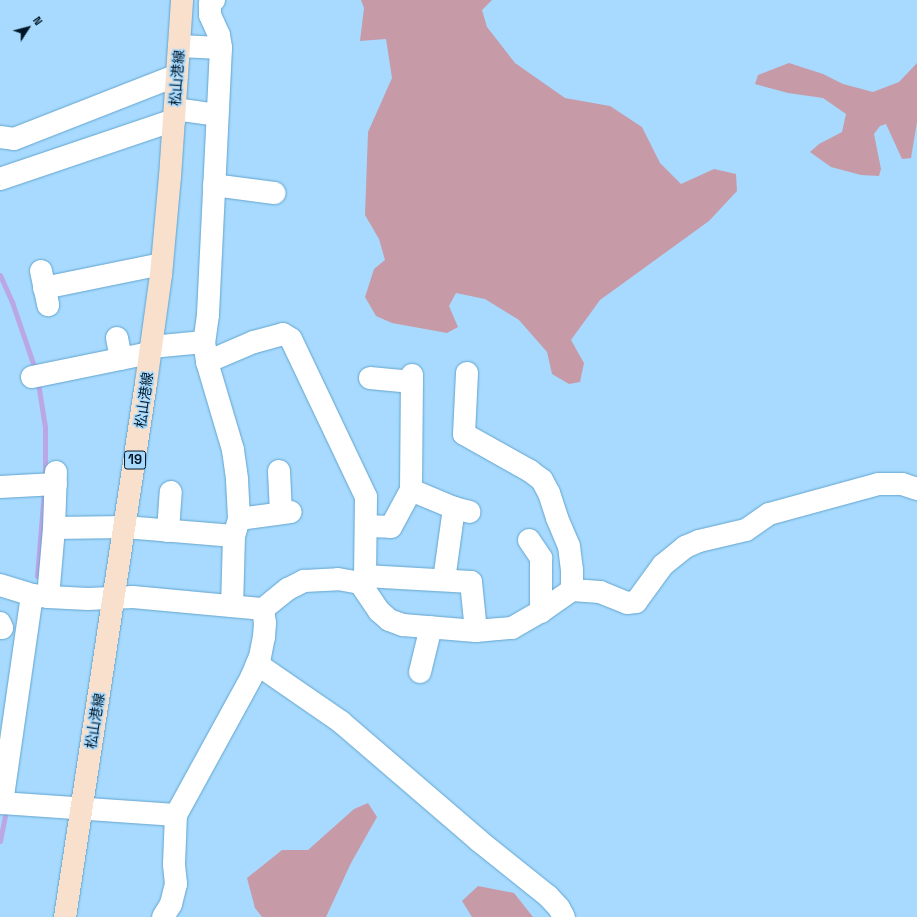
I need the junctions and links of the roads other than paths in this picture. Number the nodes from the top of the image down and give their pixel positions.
1 (182, 0) edge
2 (214, 0) edge
3 (179, 46) junction
4 (221, 48) junction
5 (177, 75) junction
6 (175, 115) junction
7 (217, 115) junction
8 (0, 137) edge
9 (0, 179) edge
10 (214, 186) junction
11 (274, 193) dead end
12 (162, 264) junction
13 (44, 288) dead end
14 (117, 338) dead end
15 (151, 350) junction
16 (205, 352) junction
17 (121, 359) junction
18 (467, 374) dead end
19 (32, 377) dead end
20 (370, 378) dead end
21 (279, 471) dead end
22 (0, 487) edge
23 (917, 489) edge
24 (411, 490) junction
25 (170, 492) dead end
26 (366, 526) junction
27 (125, 527) junction
28 (236, 527) junction
29 (54, 528) junction
30 (168, 531) junction
31 (528, 540) dead end
32 (363, 580) junction
33 (444, 580) junction
34 (0, 585) edge
35 (572, 590) junction
36 (40, 596) junction
37 (114, 597) junction
38 (232, 606) junction
39 (262, 609) junction
40 (541, 612) junction
41 (0, 623) edge
42 (431, 627) junction
43 (0, 628) edge
44 (476, 631) junction
45 (257, 664) junction
46 (420, 672) dead end
47 (1, 803) edge
48 (82, 808) junction
49 (176, 815) junction
50 (65, 917) edge
51 (163, 917) edge
52 (564, 917) edge

1 - 3 main road, 松山港線 / 19
2 - 4 street
3 - 4 street
3 - 5 main road, 松山港線 / 19
4 - 7 street
5 - 6 main road, 松山港線 / 19
5 - 8 street
6 - 7 street
6 - 9 street
6 - 12 main road, 松山港線 / 19
7 - 10 street
10 - 11 street
10 - 16 street
12 - 13 street
12 - 15 main road, 松山港線 / 19
14 - 17 street
15 - 16 street
15 - 17 street
15 - 27 main road, 松山港線 / 19
16 - 26 street
16 - 28 street
17 - 19 street
18 - 35 street
20 - 24 street
21 - 28 street
22 - 29 street
23 - 35 street
24 - 26 street
24 - 33 street
25 - 30 street
26 - 32 street
27 - 29 street
27 - 30 street
27 - 37 main road, 松山港線 / 19
28 - 30 street
28 - 38 street
29 - 36 street
31 - 40 street
32 - 33 street
32 - 39 street
32 - 42 street
33 - 44 street
34 - 36 street
35 - 40 street
36 - 37 street
36 - 47 street
37 - 38 street
37 - 48 main road, 松山港線 / 19
38 - 39 street
39 - 45 street
40 - 44 street
41 - 43 street
42 - 44 street
42 - 46 street
45 - 49 street
45 - 52 street
47 - 48 street
48 - 49 street
48 - 50 main road, 松山港線 / 19
49 - 51 street

